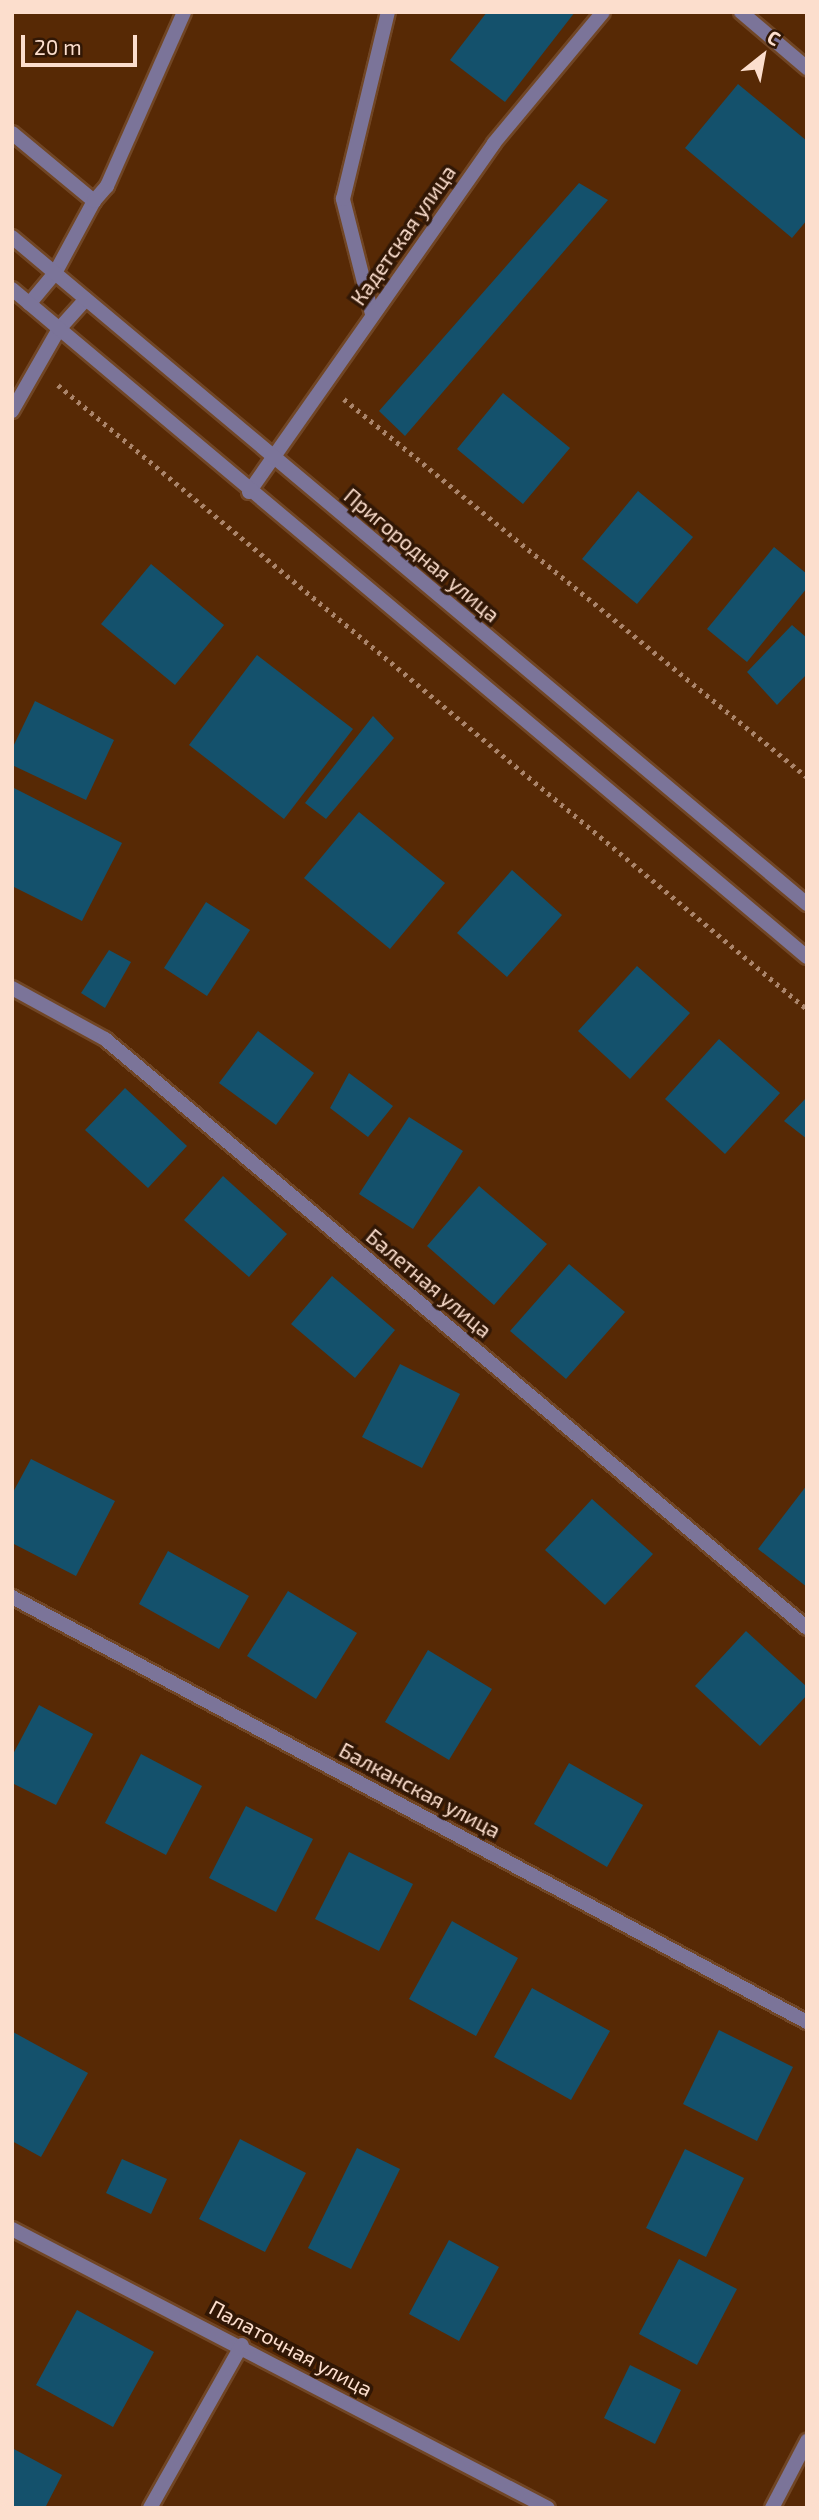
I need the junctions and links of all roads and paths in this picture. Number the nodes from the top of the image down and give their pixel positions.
1 (184, 12) edge
2 (388, 12) edge
3 (603, 12) edge
4 (741, 12) edge
5 (807, 68) edge
6 (12, 133) edge
7 (94, 201) junction
8 (12, 237) edge
9 (55, 273) junction
10 (12, 289) edge
11 (86, 299) junction
12 (29, 304) junction
13 (372, 314) junction
14 (59, 329) junction
15 (37, 368) junction
16 (324, 383) junction
17 (12, 411) edge
18 (272, 457) junction
19 (249, 492) junction
20 (807, 778) edge
21 (807, 904) edge
22 (807, 957) edge
23 (12, 988) edge
24 (807, 1010) edge
25 (12, 1597) edge
26 (807, 1628) edge
27 (807, 2022) edge
28 (12, 2229) edge
29 (242, 2345) junction
30 (807, 2441) edge
31 (149, 2508) edge
32 (548, 2508) edge
33 (772, 2508) edge

1 - 7 street
2 - 13 street
3 - 13 street, Кадетская улица
4 - 5 street
6 - 7 street
7 - 9 street
8 - 9 street, Пригородная улица
9 - 11 street, Пригородная улица
9 - 12 street
10 - 12 street
11 - 14 street
11 - 18 street, Пригородная улица
12 - 14 street
13 - 16 street, Кадетская улица
14 - 15 street
14 - 19 street
15 - 17 street
15 - 24 path
16 - 18 street, Кадетская улица
16 - 20 path
18 - 19 street, Кадетская улица
18 - 21 street, Пригородная улица
19 - 22 street
23 - 26 street, Балетная улица
25 - 27 street, Балканская улица
28 - 29 street, Палаточная улица
29 - 31 street
29 - 32 street, Палаточная улица
30 - 33 street

